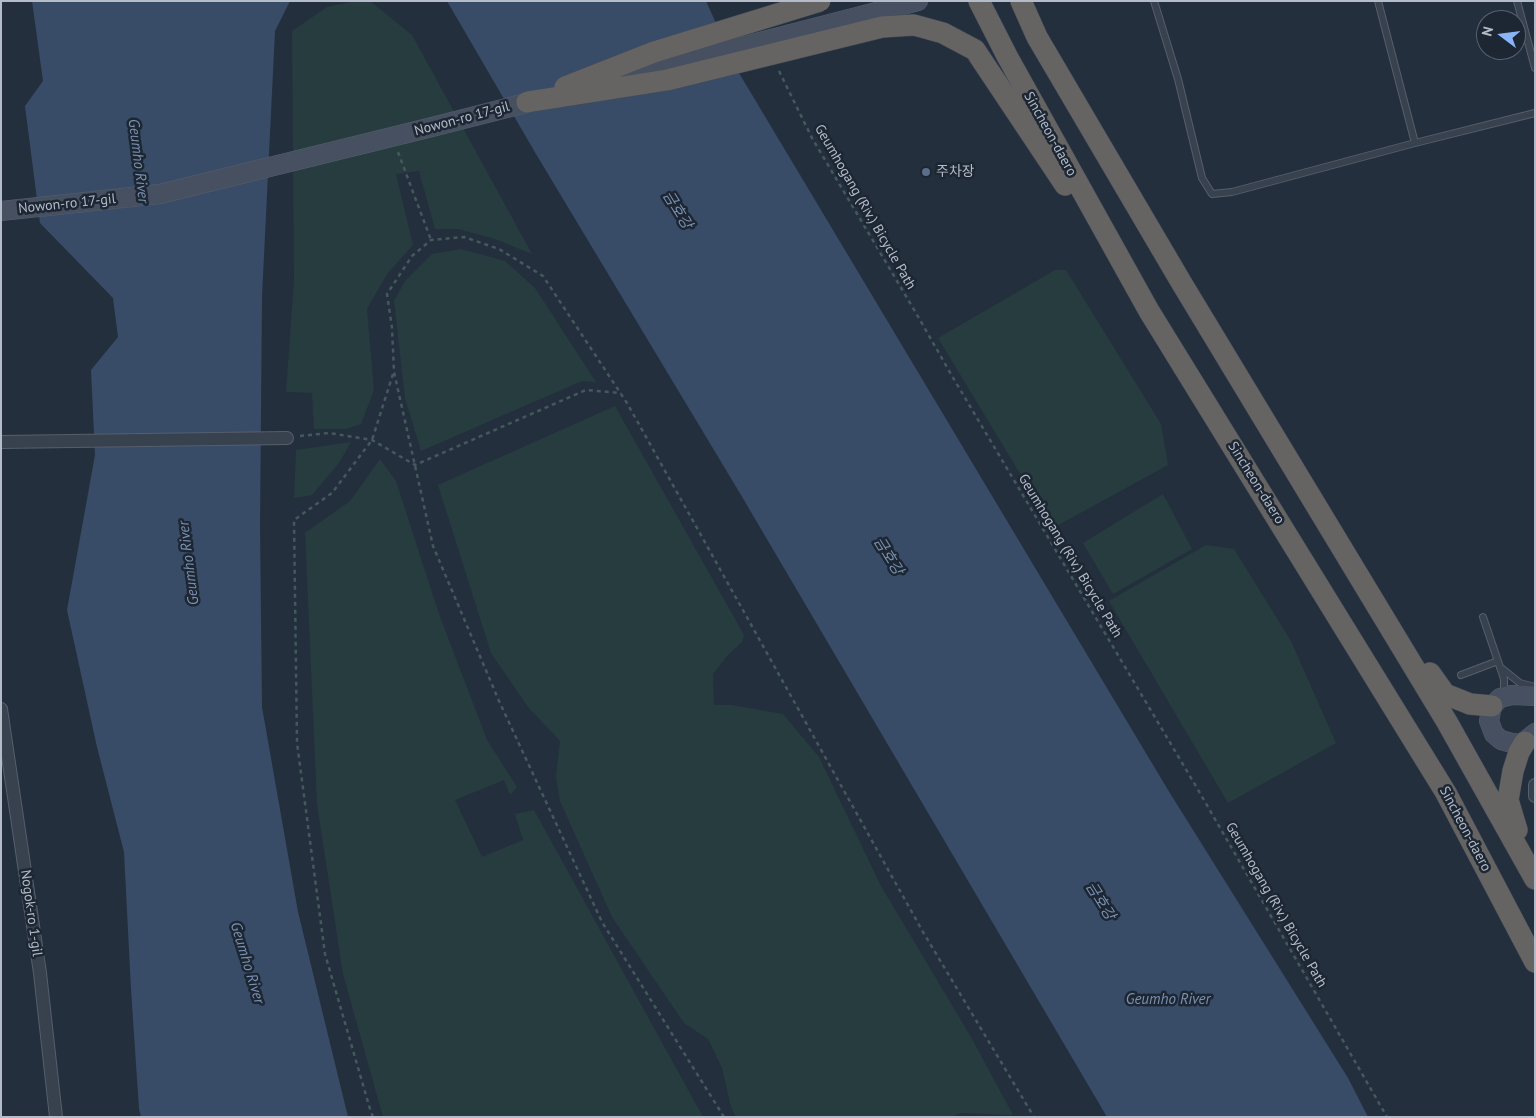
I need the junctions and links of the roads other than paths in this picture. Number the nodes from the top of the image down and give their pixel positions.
1 (820, 1) edge
2 (918, 1) edge
3 (979, 1) edge
4 (1020, 1) edge
5 (1154, 1) edge
6 (1378, 1) edge
7 (1517, 1) edge
8 (1535, 68) edge
9 (527, 102) junction
10 (1535, 113) edge
11 (1415, 143) junction
12 (1, 211) edge
13 (1149, 311) junction
14 (287, 438) road end
15 (1, 442) edge
16 (1318, 508) junction
17 (1483, 617) dead end
18 (1499, 664) junction
19 (1461, 675) dead end
20 (1535, 687) edge
21 (1535, 696) edge
22 (1496, 702) junction
23 (1, 709) edge
24 (1527, 740) edge
25 (1535, 785) edge
26 (1535, 796) edge
27 (1535, 863) edge
28 (1535, 879) edge
29 (1535, 962) edge
30 (56, 1117) edge

1 - 9 highway, bridge
2 - 9 main road, Nowon-ro 17-gil, bridge
3 - 13 highway, Sincheon-daero
4 - 16 highway
5 - 11 lane
6 - 11 lane
7 - 8 lane
9 - 12 main road, Nowon-ro 17-gil, bridge
9 - 13 highway, bridge
10 - 11 lane
13 - 29 highway, Sincheon-daero
14 - 15 street
16 - 22 highway
16 - 28 highway
17 - 18 lane
18 - 19 lane
18 - 20 lane
18 - 22 lane
21 - 22 main road
22 - 24 main road
23 - 30 street, Nogok-ro 1-gil
24 - 27 highway
25 - 26 street

